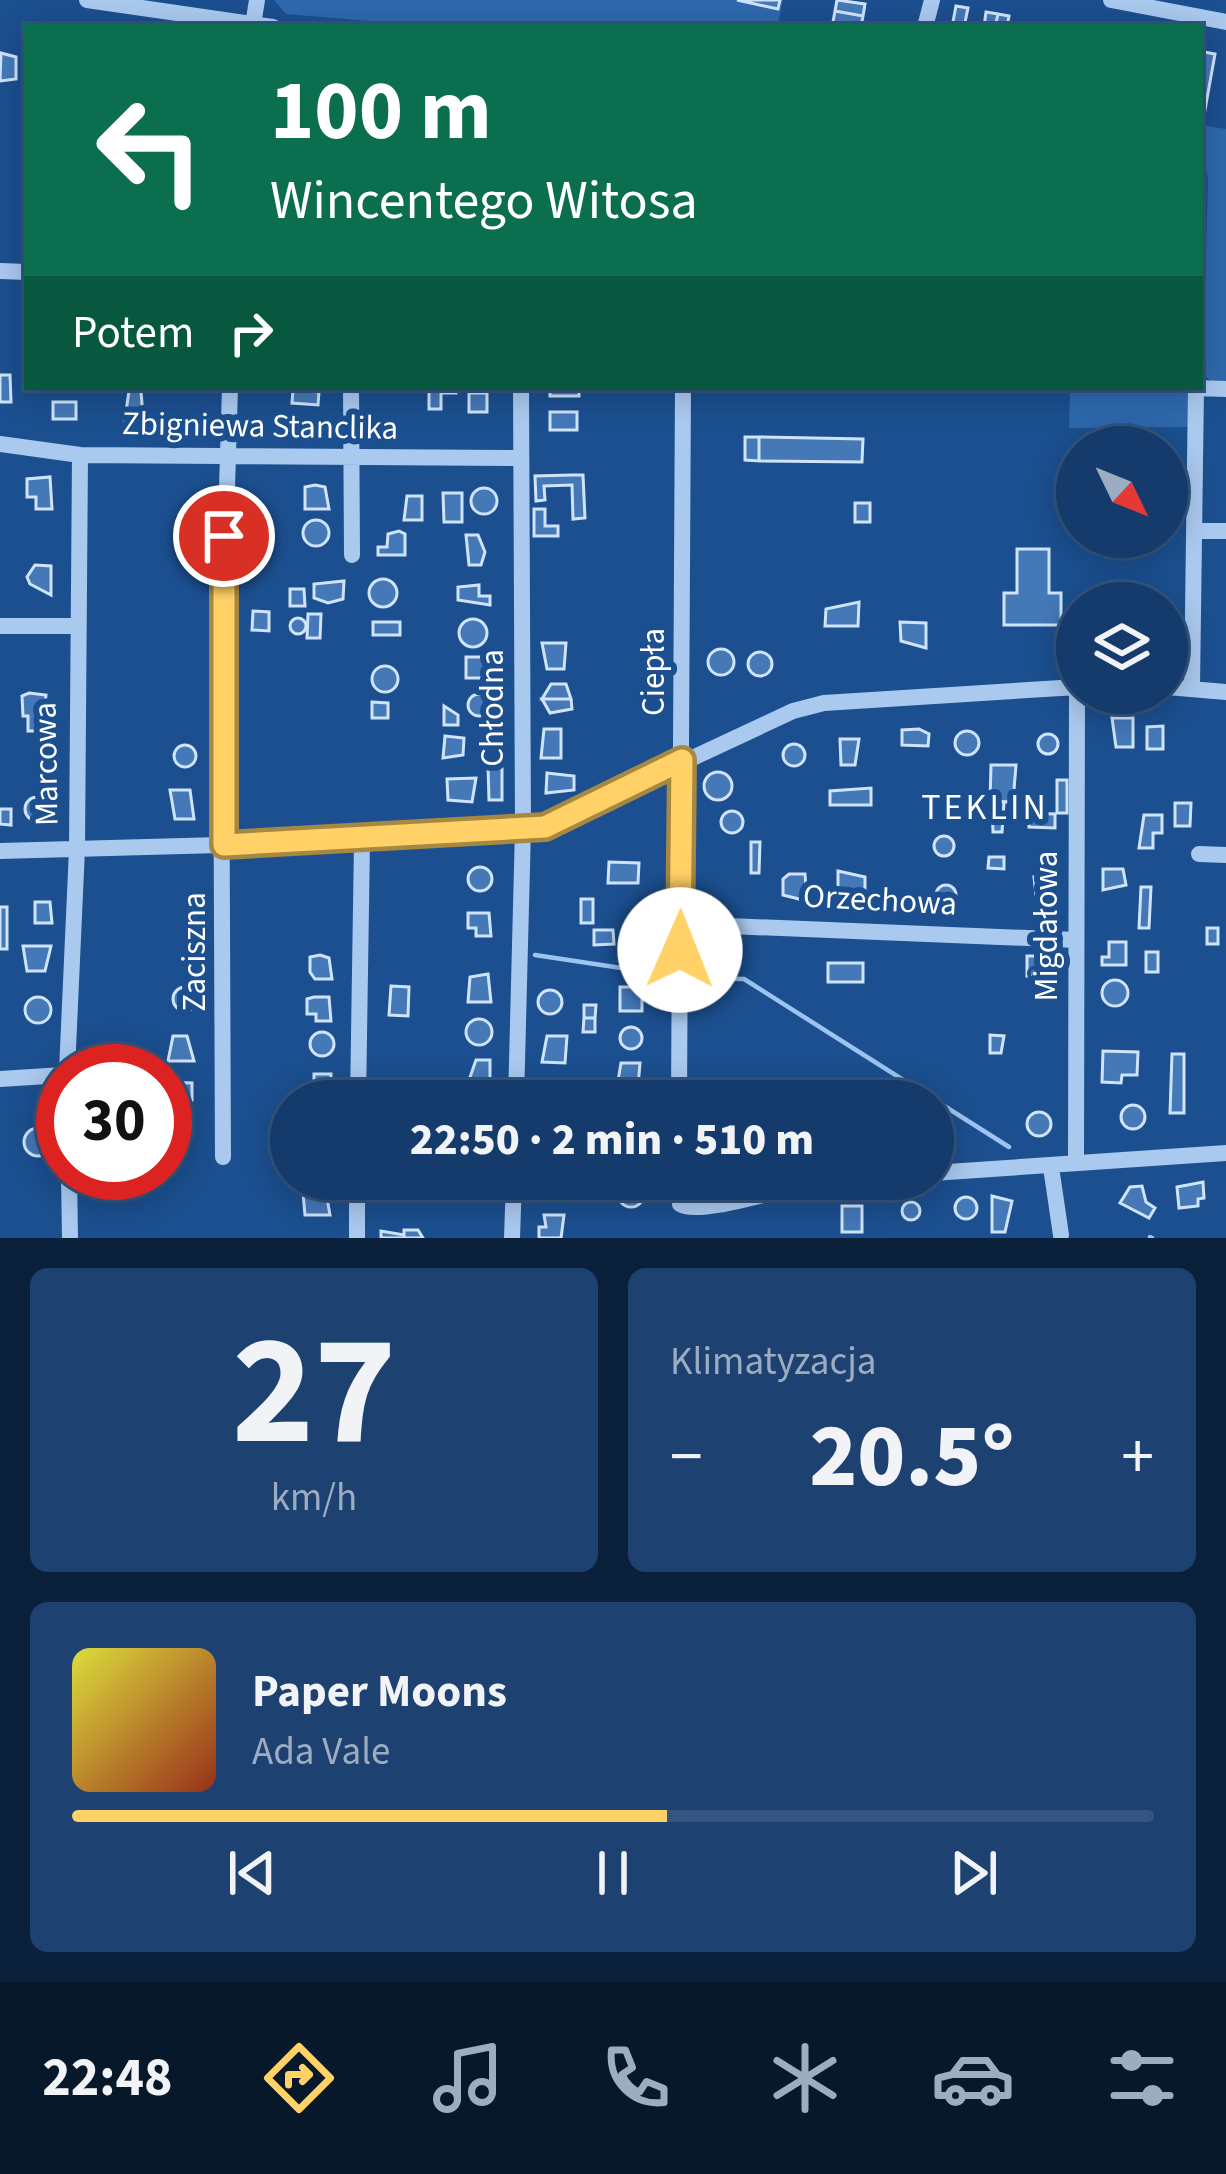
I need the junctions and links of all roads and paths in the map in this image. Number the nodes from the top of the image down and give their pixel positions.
1 (87, 0) edge
2 (1111, 0) edge
3 (123, 3) edge
4 (1226, 22) edge
5 (235, 24) edge
6 (230, 390) edge
7 (351, 390) edge
8 (521, 390) edge
9 (683, 390) edge
10 (1196, 390) edge
11 (0, 444) edge
12 (226, 453) junction
13 (80, 455) junction
14 (351, 458) junction
15 (520, 458) junction
16 (1196, 531) junction
17 (1226, 531) edge
18 (352, 555) dead end
19 (0, 626) edge
20 (75, 626) junction
21 (1188, 688) edge
22 (1192, 688) junction
23 (1056, 691) edge
24 (1226, 692) edge
25 (1077, 714) edge
26 (682, 760) junction
27 (523, 828) junction
28 (362, 841) junction
29 (224, 845) junction
30 (77, 849) junction
31 (0, 850) edge
32 (1199, 854) dead end
33 (1226, 855) edge
34 (680, 924) junction
35 (1076, 940) junction
36 (67, 1044) edge
37 (36, 1076) edge
38 (0, 1079) edge
39 (358, 1080) edge
40 (517, 1080) edge
41 (679, 1080) edge
42 (1226, 1153) edge
43 (223, 1157) dead end
44 (1076, 1160) junction
45 (1051, 1167) junction
46 (954, 1172) edge
47 (69, 1200) edge
48 (357, 1200) edge
49 (513, 1200) edge
50 (680, 1200) edge
51 (739, 1200) edge
52 (1061, 1235) edge
53 (70, 1238) edge
54 (357, 1238) edge
55 (512, 1238) edge

1 - 3 street
2 - 4 street
3 - 5 street
6 - 12 street, Zaciszna
7 - 14 street
8 - 15 street, Chłodna
9 - 26 street, Ciepła
10 - 16 street
11 - 13 street, Zbigniewa Stanclika
12 - 13 street, Zbigniewa Stanclika
12 - 14 street, Zbigniewa Stanclika
12 - 29 street, Zaciszna
13 - 20 street, Marcowa
14 - 15 street, Zbigniewa Stanclika
14 - 18 street
15 - 27 street, Chłodna
16 - 17 street
16 - 22 street
19 - 20 street
20 - 30 street, Marcowa
21 - 22 street
22 - 24 street
23 - 26 street
25 - 35 street, Migdałowa
26 - 27 street
26 - 34 street, Ciepła
27 - 28 street
27 - 40 street, Chłodna
28 - 29 street
28 - 39 street
29 - 30 street
29 - 43 street, Zaciszna
30 - 31 street
30 - 36 street, Marcowa
32 - 33 street
34 - 35 street, Orzechowa
34 - 41 street, Ciepła
35 - 44 street, Migdałowa
37 - 38 street
42 - 44 street
44 - 45 street
45 - 46 street
45 - 52 street
47 - 53 street
48 - 54 street
49 - 55 street
50 - 51 street

